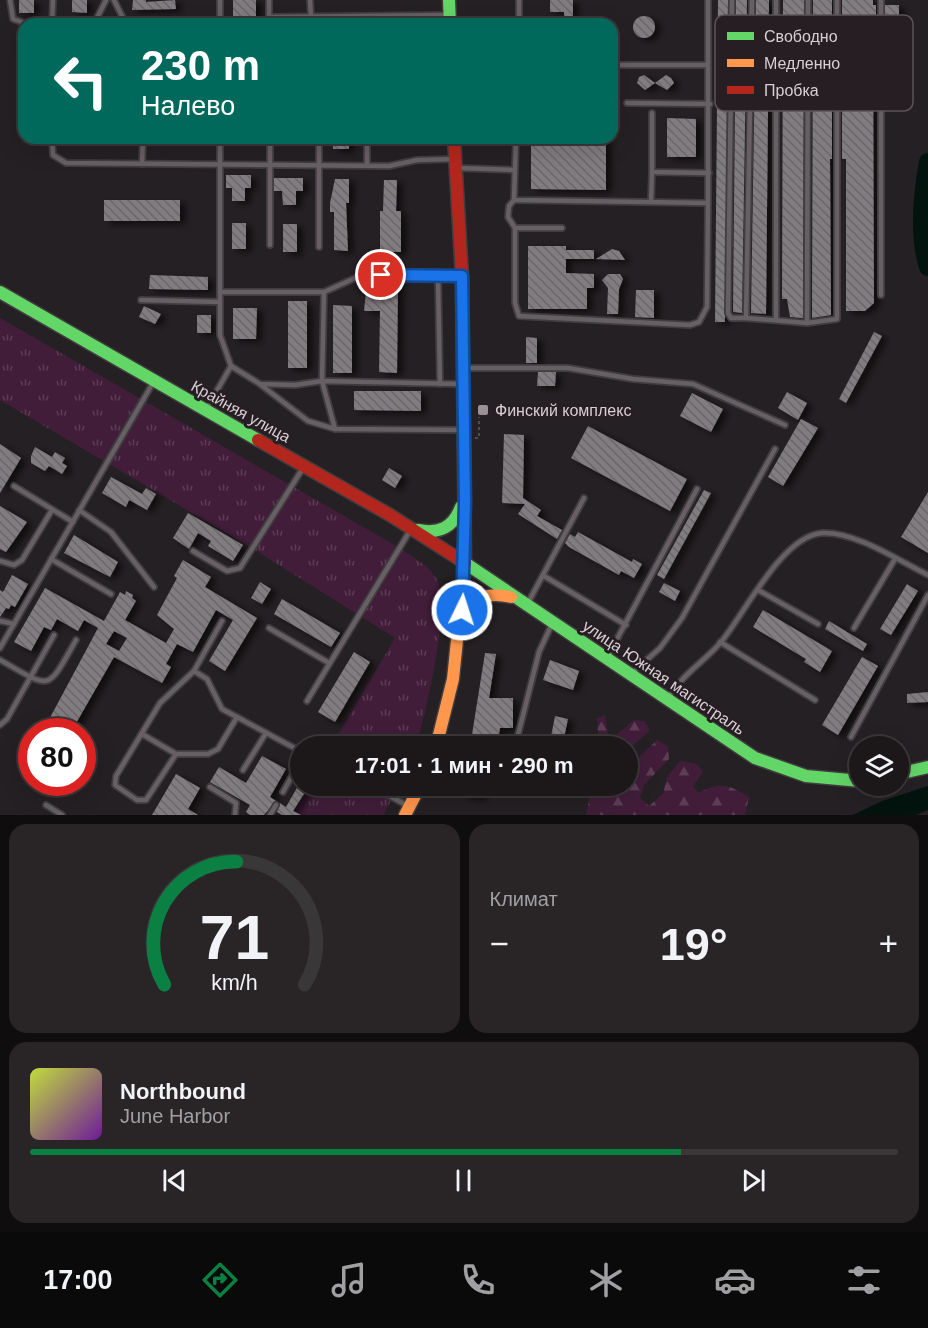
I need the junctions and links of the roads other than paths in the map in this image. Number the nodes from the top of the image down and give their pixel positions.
1 (10, 0) edge
2 (53, 0) edge
3 (106, 0) edge
4 (114, 0) edge
5 (220, 0) edge
6 (269, 0) edge
7 (310, 0) edge
8 (450, 0) edge
9 (519, 0) edge
10 (708, 0) edge
11 (732, 0) edge
12 (752, 0) edge
13 (808, 0) edge
14 (732, 15) edge
15 (752, 15) edge
16 (808, 15) edge
17 (311, 16) junction
18 (380, 16) joint
19 (269, 17) joint
20 (52, 18) edge
21 (97, 18) edge
22 (123, 18) edge
23 (220, 18) edge
24 (427, 18) edge
25 (450, 18) edge
26 (519, 18) edge
27 (18, 21) edge
28 (618, 65) edge
29 (708, 65) junction
30 (627, 104) dead end
31 (710, 104) junction
32 (731, 111) edge
33 (750, 111) edge
34 (776, 111) edge
35 (808, 111) edge
36 (837, 111) edge
37 (881, 111) edge
38 (652, 112) dead end
39 (52, 144) edge
40 (142, 144) edge
41 (220, 144) edge
42 (270, 144) edge
43 (318, 144) edge
44 (367, 144) edge
45 (454, 144) edge
46 (516, 144) edge
47 (142, 164) junction
48 (220, 164) junction
49 (455, 164) junction
50 (271, 165) junction
51 (319, 165) junction
52 (367, 165) junction
53 (515, 171) junction
54 (652, 172) junction
55 (709, 173) junction
56 (514, 200) junction
57 (651, 202) junction
58 (708, 203) junction
59 (515, 228) junction
60 (562, 228) dead end
61 (270, 245) dead end
62 (320, 247) dead end
63 (438, 276) junction
64 (462, 276) junction
65 (220, 292) junction
66 (324, 292) junction
67 (0, 294) edge
68 (881, 295) dead end
69 (141, 300) dead end
70 (220, 302) junction
71 (746, 318) junction
72 (776, 319) junction
73 (807, 323) junction
74 (231, 366) junction
75 (464, 368) junction
76 (154, 381) junction
77 (322, 381) junction
78 (260, 384) junction
79 (440, 384) junction
80 (464, 384) junction
81 (206, 411) junction
82 (785, 424) dead end
83 (335, 429) junction
84 (464, 430) junction
85 (775, 449) dead end
86 (304, 466) junction
87 (14, 486) dead end
88 (465, 488) junction
89 (697, 489) dead end
90 (584, 498) dead end
91 (52, 510) junction
92 (79, 510) junction
93 (73, 522) junction
94 (411, 529) junction
95 (193, 551) dead end
96 (51, 559) junction
97 (895, 559) junction
98 (0, 561) edge
99 (465, 563) junction
100 (928, 575) edge
101 (544, 576) junction
102 (154, 587) dead end
103 (758, 590) junction
104 (111, 594) dead end
105 (928, 595) edge
106 (524, 601) junction
107 (0, 621) edge
108 (222, 621) dead end
109 (553, 621) junction
110 (14, 624) junction
111 (818, 624) dead end
112 (460, 625) junction
113 (626, 625) junction
114 (268, 628) dead end
115 (854, 628) dead end
116 (54, 635) dead end
117 (76, 640) dead end
118 (720, 642) junction
119 (0, 648) edge
120 (606, 658) junction
121 (0, 660) edge
122 (329, 663) junction
123 (194, 671) junction
124 (630, 675) junction
125 (30, 677) junction
126 (666, 699) junction
127 (307, 700) dead end
128 (815, 700) dead end
129 (237, 717) junction
130 (0, 725) edge
131 (266, 733) junction
132 (142, 734) junction
133 (439, 736) edge
134 (518, 736) edge
135 (851, 736) dead end
136 (290, 746) edge
137 (176, 754) junction
138 (928, 767) edge
139 (243, 770) dead end
140 (909, 771) edge
141 (290, 780) edge
142 (849, 780) edge
143 (210, 788) dead end
144 (283, 792) dead end
145 (386, 796) edge
146 (415, 796) edge
147 (276, 804) dead end
148 (46, 805) dead end
149 (408, 811) edge
150 (236, 814) edge
151 (62, 815) edge
152 (270, 815) edge

1 - 27 lane
2 - 20 lane
3 - 21 lane
4 - 22 lane
5 - 23 lane
6 - 19 lane
7 - 17 lane
8 - 25 main road
9 - 26 lane
10 - 29 lane
11 - 14 lane
12 - 15 lane
13 - 16 lane
17 - 18 lane
17 - 19 lane
18 - 24 lane
28 - 29 lane
29 - 31 lane
30 - 31 lane
31 - 55 lane
32 - 71 lane
33 - 71 lane
34 - 72 lane
35 - 73 lane
36 - 73 lane
37 - 68 lane
38 - 54 lane
39 - 47 lane
40 - 47 lane
41 - 48 lane
42 - 50 lane
43 - 51 lane
44 - 52 lane
45 - 49 main road
46 - 53 lane
47 - 48 lane
48 - 50 lane
48 - 65 lane
49 - 52 lane
49 - 53 lane
49 - 64 main road
50 - 51 lane
50 - 61 lane
51 - 52 lane
51 - 62 lane
53 - 56 lane
54 - 55 lane
54 - 57 lane
55 - 58 lane
56 - 57 lane
56 - 59 lane
57 - 58 lane
58 - 59 lane
59 - 60 lane
63 - 64 lane
63 - 66 lane
63 - 79 lane
64 - 75 main road
65 - 66 lane
65 - 70 lane
66 - 77 lane
67 - 76 main road, Крайняя улица
69 - 70 lane
70 - 74 lane
71 - 72 lane
72 - 73 lane
74 - 78 lane
74 - 81 lane
75 - 80 main road
75 - 82 lane
76 - 81 main road, Крайняя улица
76 - 92 lane
77 - 78 lane
77 - 79 lane
77 - 83 lane
78 - 83 lane
79 - 80 lane
80 - 84 main road
81 - 86 main road, Крайняя улица
83 - 84 lane
84 - 88 main road
85 - 124 lane
86 - 94 main road, Крайняя улица
86 - 95 lane
87 - 91 lane
88 - 94 main road
88 - 99 main road
89 - 113 lane
90 - 101 lane
91 - 93 lane
91 - 98 lane
92 - 93 lane
92 - 102 lane
93 - 96 lane
94 - 99 main road, Крайняя улица
94 - 122 lane
96 - 104 lane
96 - 110 lane
97 - 100 lane
97 - 103 lane
97 - 115 lane
99 - 106 main road, улица Южная магистраль
99 - 112 main road
101 - 106 lane
101 - 113 lane
103 - 111 lane
103 - 118 lane
105 - 135 lane
106 - 109 main road, улица Южная магистраль
106 - 112 main road
107 - 110 lane
108 - 123 lane
109 - 120 main road, улица Южная магистраль
109 - 134 lane
110 - 119 lane
112 - 133 main road
113 - 120 lane
114 - 122 lane
116 - 125 lane
117 - 125 lane
118 - 126 lane
118 - 128 lane
120 - 124 main road, улица Южная магистраль
121 - 125 lane
122 - 127 lane
123 - 129 lane
123 - 132 lane
124 - 126 main road, улица Южная магистраль
125 - 130 lane
126 - 142 main road, улица Южная магистраль
129 - 131 lane
129 - 137 lane
131 - 136 lane
131 - 139 lane
132 - 137 lane
132 - 137 lane
138 - 140 main road
141 - 144 lane
143 - 150 lane
145 - 149 lane
146 - 149 main road
147 - 152 lane
148 - 151 lane

